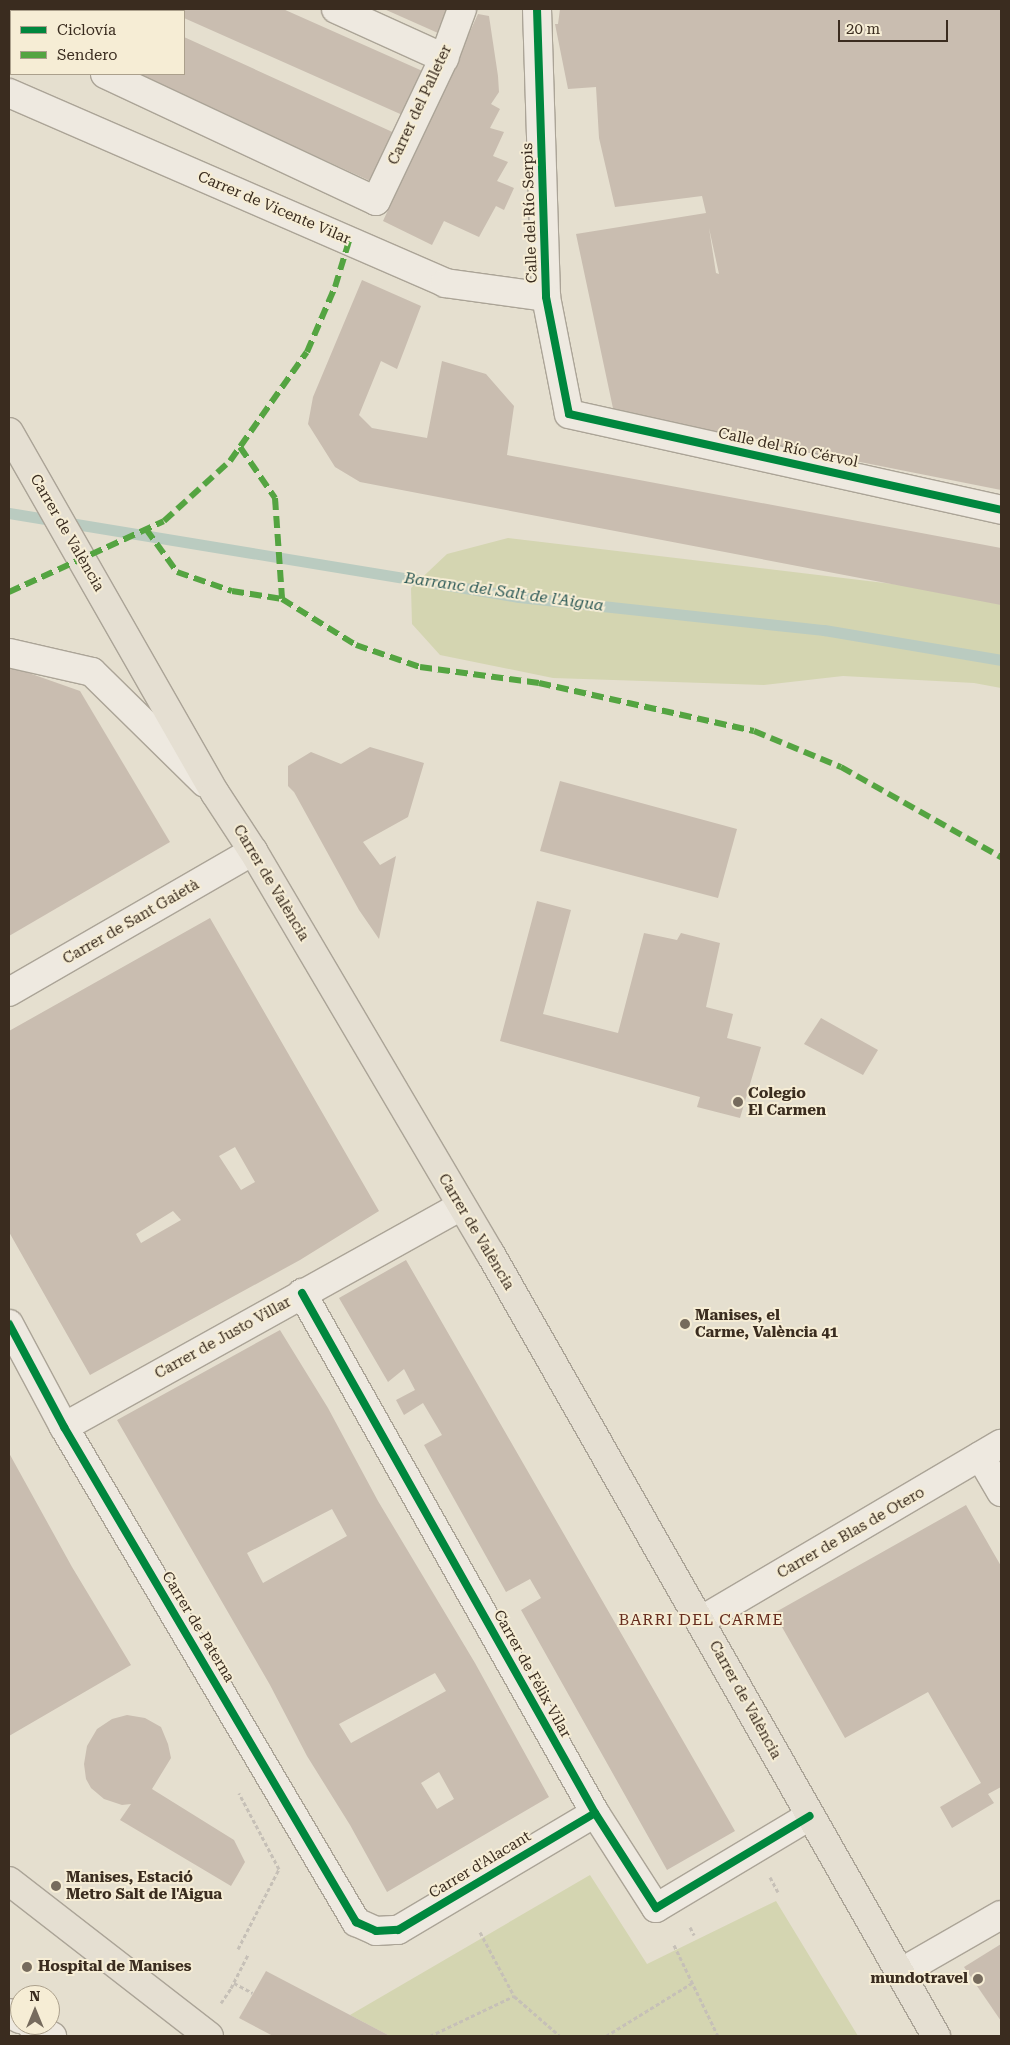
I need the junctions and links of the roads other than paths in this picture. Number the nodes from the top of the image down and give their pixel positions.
1 (336, 9) edge
2 (462, 9) edge
3 (537, 9) edge
4 (444, 58) junction
5 (107, 75) edge
6 (9, 93) edge
7 (546, 297) junction
8 (569, 414) joint
9 (9, 432) edge
10 (1001, 510) edge
11 (9, 653) edge
12 (215, 793) junction
13 (253, 851) junction
14 (9, 992) edge
15 (461, 1206) junction
16 (302, 1293) junction
17 (9, 1324) edge
18 (64, 1427) junction
19 (991, 1450) edge
20 (1001, 1492) edge
21 (700, 1621) junction
22 (595, 1813) junction
23 (810, 1816) junction
24 (9, 1881) edge
25 (1001, 1915) edge
26 (376, 1931) joint
27 (900, 1973) junction
28 (205, 2033) edge
29 (936, 2036) edge

1 - 4 street
2 - 4 street, Carrer del Palleter
3 - 7 street, Calle del Río Serpis
4 - 5 street, Carrer del Palleter
6 - 7 street, Carrer de Vicente Vilar
7 - 8 street, Calle del Río Serpis
8 - 10 street, Calle del Río Cérvol
9 - 12 main road, Carrer de València
11 - 12 street
12 - 13 main road, Carrer de València
13 - 14 street, Carrer de Sant Gaietà
13 - 15 main road, Carrer de València
15 - 16 street, Carrer de Justo Villar
15 - 21 main road, Carrer de València
16 - 18 street, Carrer de Justo Villar
16 - 22 street, Carrer de Félix Vilar
17 - 18 street, Carrer de Paterna
18 - 26 street, Carrer de Paterna
19 - 20 street
19 - 21 street, Carrer de Blas de Otero
21 - 23 main road, Carrer de València
22 - 23 street, Carrer de Félix Vilar
22 - 26 street, Carrer d'Alacant
23 - 27 main road, Carrer de València
24 - 28 main road
25 - 27 street
27 - 29 main road, Carrer de València

